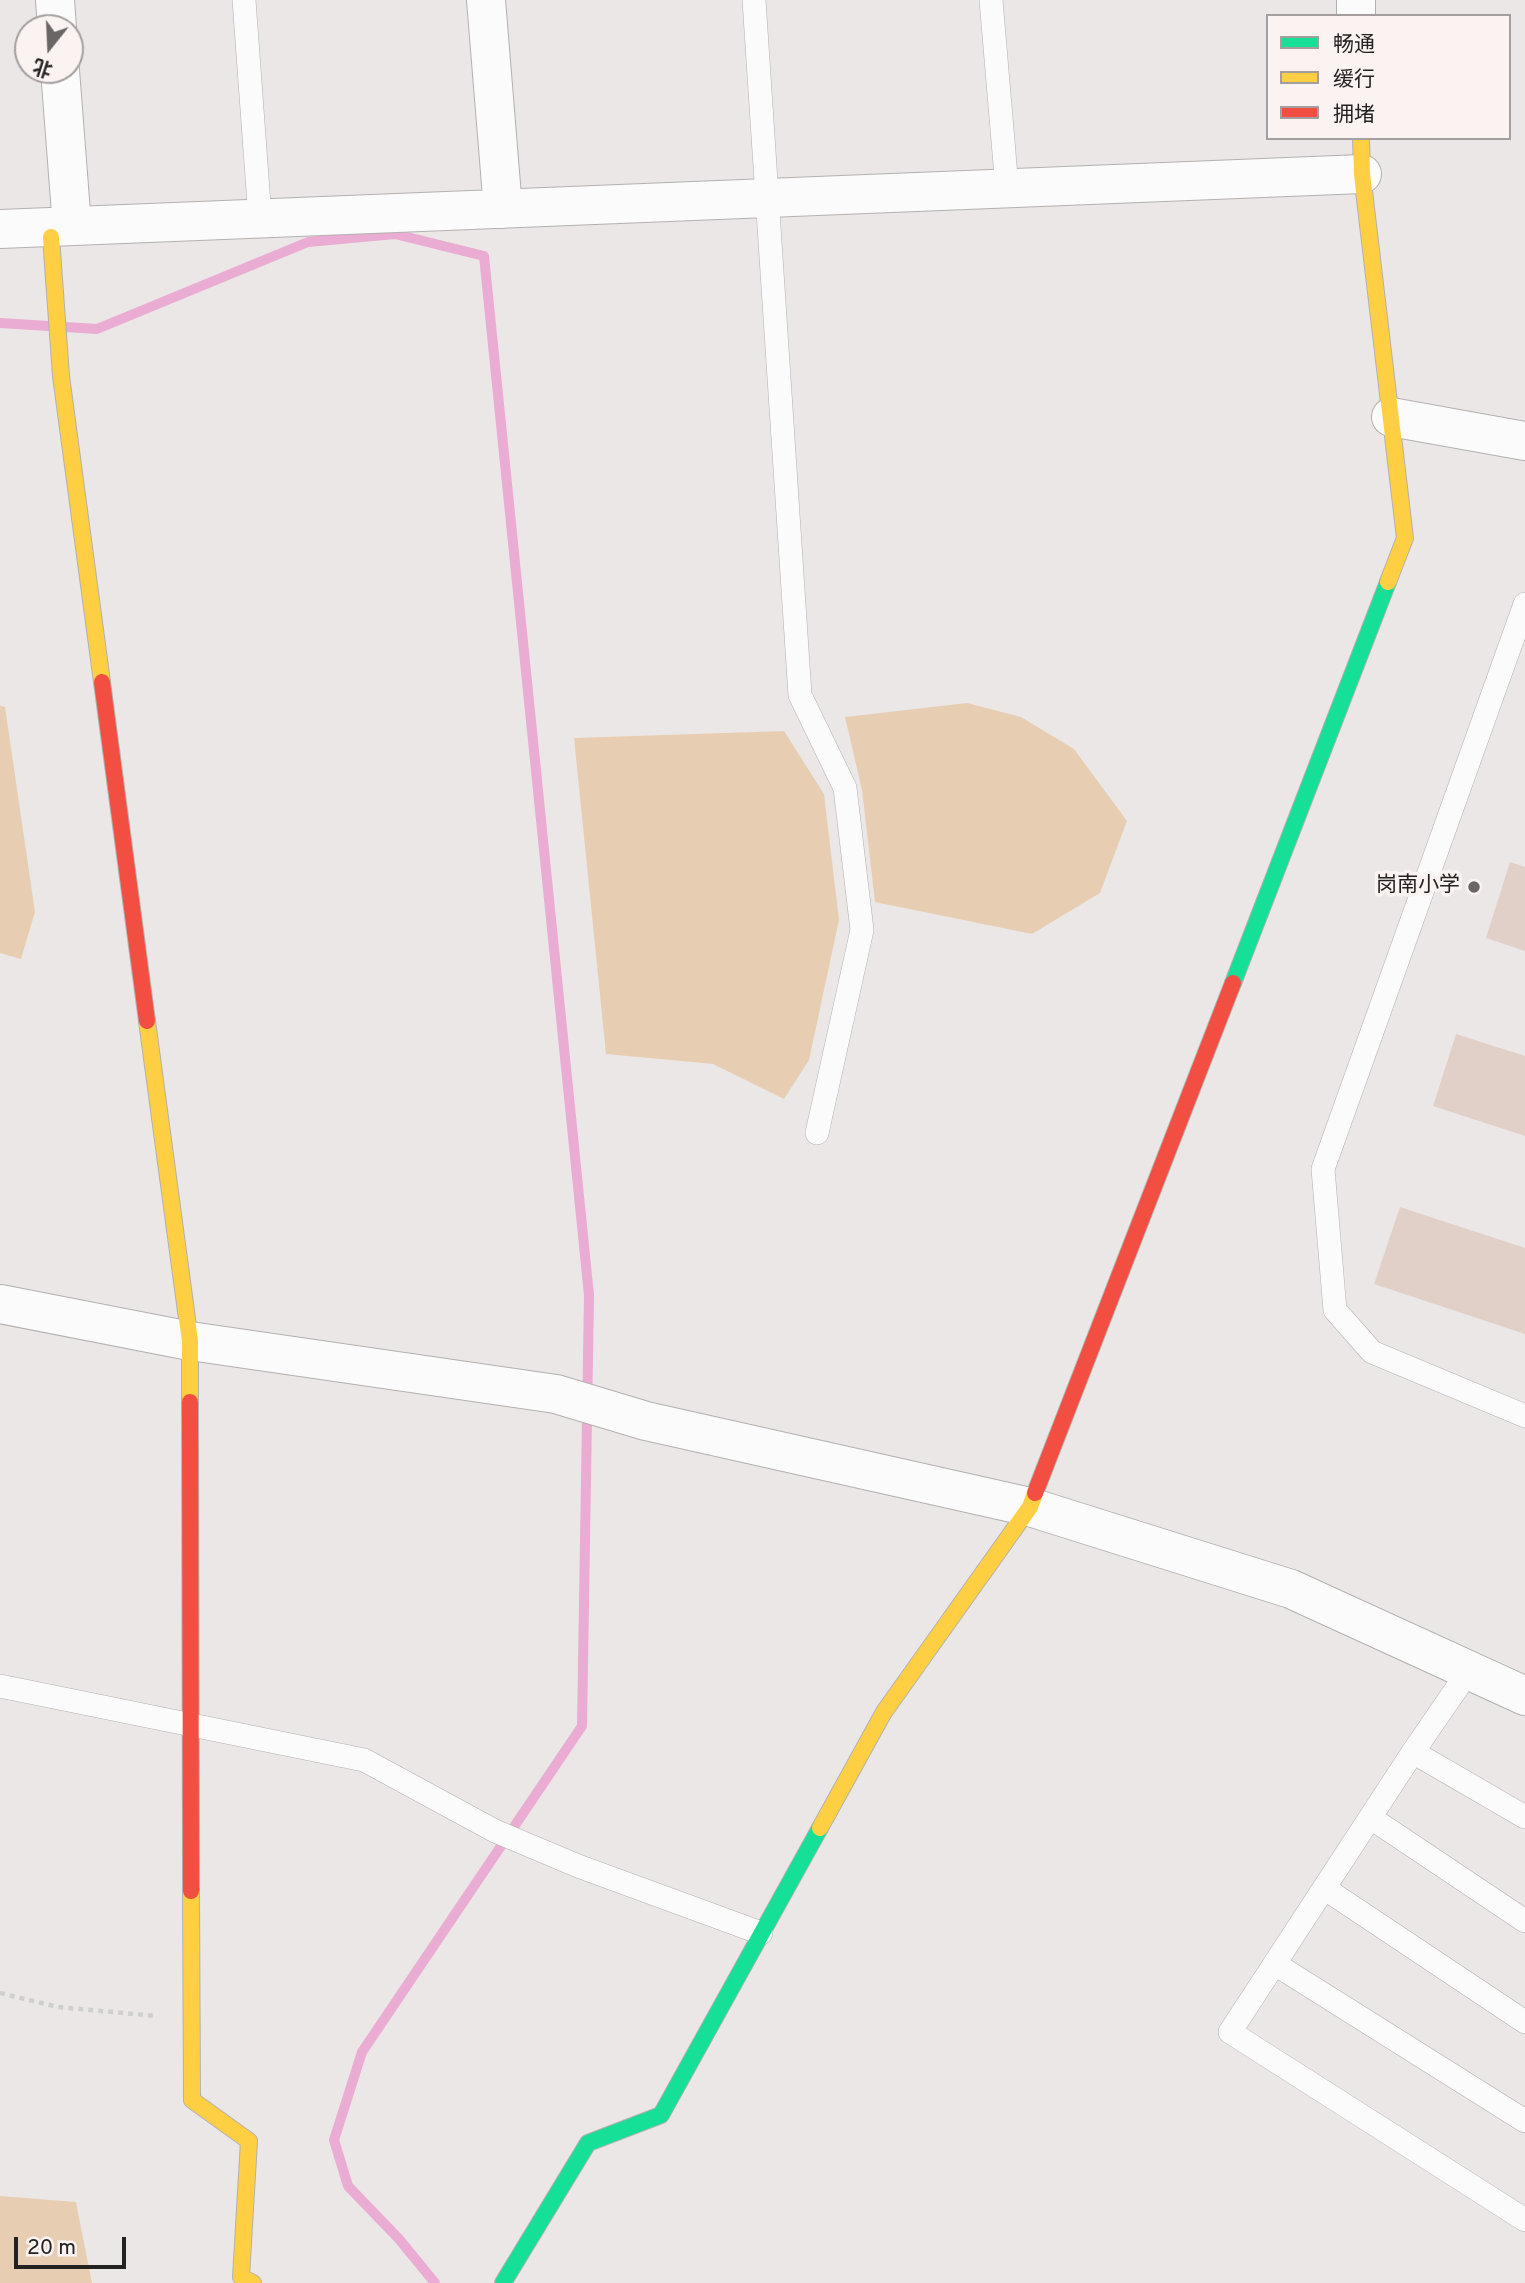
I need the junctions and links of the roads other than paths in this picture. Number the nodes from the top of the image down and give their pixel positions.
1 (244, 0) edge
2 (486, 0) edge
3 (754, 0) edge
4 (991, 0) edge
5 (60, 84) edge
6 (1361, 156) edge
7 (1007, 188) junction
8 (767, 198) junction
9 (503, 209) junction
10 (260, 218) junction
11 (0, 229) edge
12 (62, 231) junction
13 (1391, 417) junction
14 (1525, 441) edge
15 (1525, 604) edge
16 (817, 1133) dead end
17 (0, 1304) edge
18 (190, 1341) junction
19 (1525, 1416) edge
20 (1030, 1507) junction
21 (1470, 1669) junction
22 (0, 1686) edge
23 (1525, 1696) edge
24 (191, 1727) junction
25 (1413, 1752) junction
26 (1525, 1817) edge
27 (1371, 1818) junction
28 (1324, 1888) junction
29 (1525, 1921) edge
30 (761, 1933) junction
31 (1275, 1964) junction
32 (1525, 2022) edge
33 (1525, 2121) edge
34 (1525, 2220) edge
35 (253, 2283) edge
36 (503, 2283) edge

1 - 10 lane
2 - 9 street
3 - 8 lane
4 - 7 lane
5 - 12 street
6 - 7 street
6 - 13 street
7 - 8 street
8 - 9 street
8 - 16 lane
9 - 10 street
10 - 12 street
11 - 12 street
12 - 18 street
13 - 14 street
13 - 20 street
15 - 19 lane
17 - 18 street
18 - 20 street
18 - 24 street
20 - 21 street
20 - 30 street
21 - 23 street
21 - 25 lane
22 - 24 lane
24 - 30 lane
24 - 35 street
25 - 26 lane
25 - 27 lane
27 - 28 lane
27 - 29 lane
28 - 31 lane
28 - 32 lane
30 - 36 street
31 - 33 lane
31 - 34 lane

